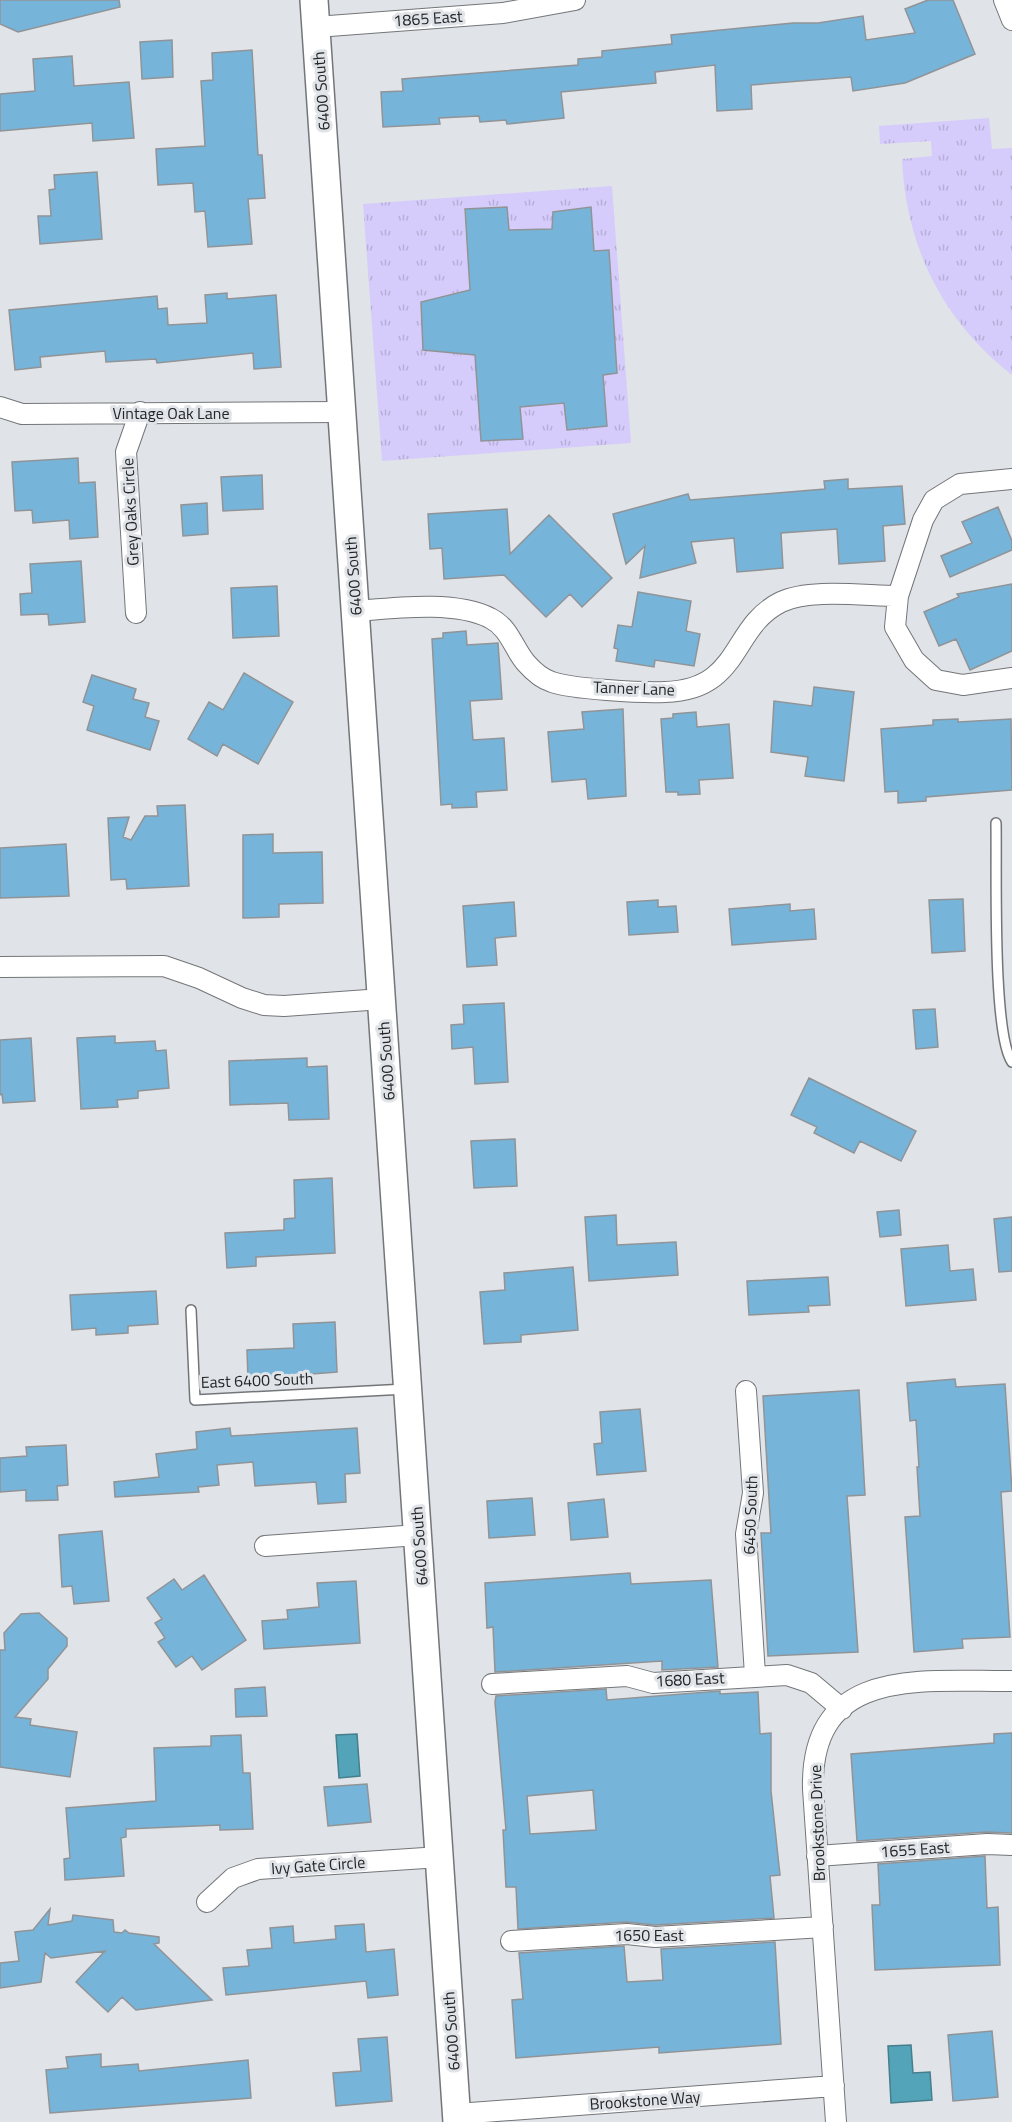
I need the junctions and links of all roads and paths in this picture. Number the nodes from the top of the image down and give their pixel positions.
1 (314, 0) edge
2 (575, 0) edge
3 (1004, 0) edge
4 (1012, 20) edge
5 (316, 27) junction
6 (0, 407) edge
7 (140, 412) junction
8 (342, 412) junction
9 (1012, 479) edge
10 (898, 596) junction
11 (356, 611) junction
12 (136, 613) dead end
13 (1012, 678) edge
14 (996, 823) dead end
15 (0, 967) edge
16 (382, 999) junction
17 (1012, 1062) edge
18 (191, 1310) dead end
19 (408, 1389) junction
20 (746, 1391) dead end
21 (418, 1535) junction
22 (265, 1546) dead end
23 (755, 1676) junction
24 (1012, 1681) edge
25 (492, 1684) dead end
26 (842, 1709) junction
27 (1012, 1845) edge
28 (817, 1856) junction
29 (440, 1857) junction
30 (207, 1902) dead end
31 (823, 1927) junction
32 (511, 1941) dead end
33 (834, 2086) junction
34 (457, 2118) edge
35 (836, 2122) edge

1 - 5 street, 6400 South
2 - 5 street, 1865 East
3 - 4 street
5 - 8 street, 6400 South
6 - 7 street, Vintage Oak Lane
7 - 8 street, Vintage Oak Lane
7 - 12 street, Grey Oaks Circle
8 - 11 street, 6400 South
9 - 10 street
10 - 11 street, Tanner Lane
10 - 13 street
11 - 16 street, 6400 South
14 - 17 lane
15 - 16 street
16 - 19 street, 6400 South
18 - 19 lane, East 6400 South
19 - 21 street, 6400 South
20 - 23 street, 6450 South
21 - 22 street
21 - 29 street, 6400 South
23 - 25 street, 1680 East
23 - 26 street, 1680 East
24 - 26 street, Brookstone Drive
26 - 28 street, Brookstone Drive
27 - 28 street, 1655 East
28 - 31 street, Brookstone Drive
29 - 30 street, Ivy Gate Circle
29 - 34 street, 6400 South
31 - 32 street, 1650 East
31 - 33 street, Brookstone Drive
33 - 34 street, Brookstone Way
33 - 35 street, Brookstone Drive

